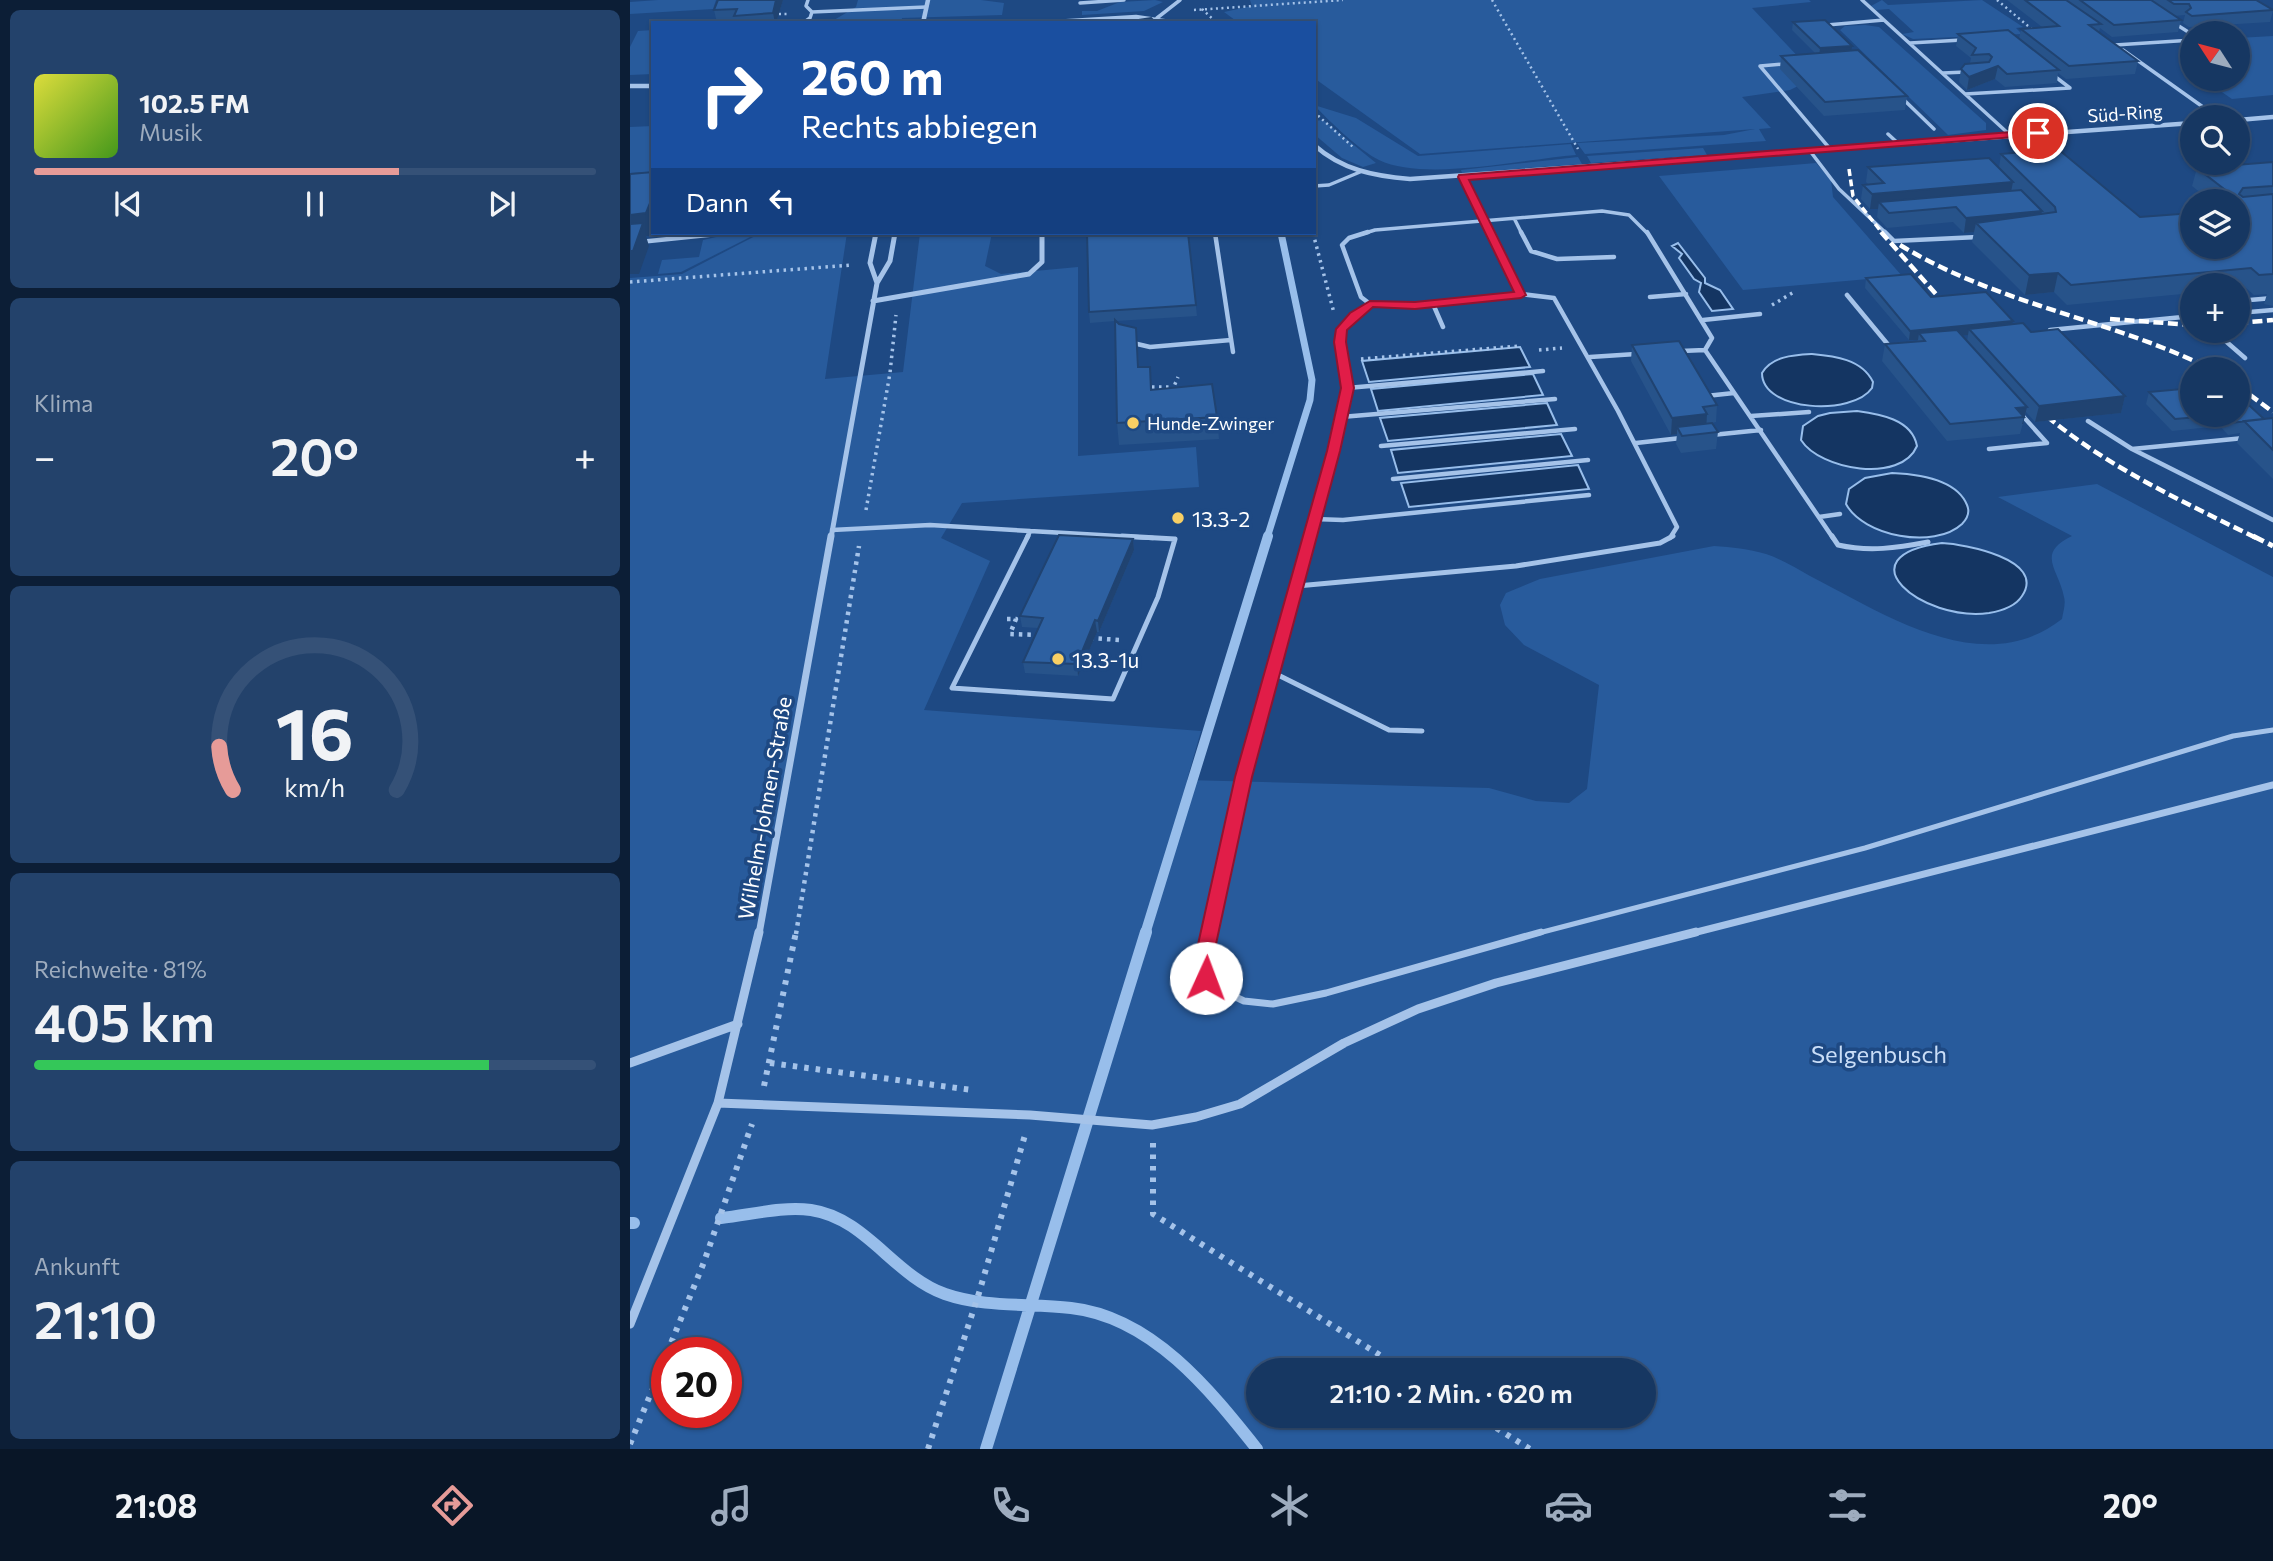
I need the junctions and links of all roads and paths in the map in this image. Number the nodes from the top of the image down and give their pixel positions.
1 (808, 0) edge
2 (928, 0) edge
3 (1124, 0) edge
4 (1180, 0) edge
5 (1343, 0) edge
6 (1492, 0) edge
7 (1863, 0) edge
8 (1997, 0) edge
9 (1080, 2) dead end
10 (926, 7) junction
11 (1201, 8) junction
12 (1166, 11) junction
13 (812, 12) junction
14 (1157, 18) junction
15 (2184, 19) edge
16 (1884, 20) junction
17 (806, 21) edge
18 (923, 21) edge
19 (1066, 21) edge
20 (1169, 21) edge
21 (1215, 21) edge
22 (2180, 27) edge
23 (1835, 33) edge
24 (2028, 36) edge
25 (2180, 38) edge
26 (1965, 40) edge
27 (1910, 43) junction
28 (1786, 64) edge
29 (1976, 72) edge
30 (1942, 73) junction
31 (2051, 73) edge
32 (630, 86) edge
33 (651, 86) edge
34 (2180, 90) edge
35 (2181, 91) edge
36 (1895, 92) edge
37 (1965, 94) junction
38 (2200, 105) edge
39 (2273, 117) edge
40 (1322, 119) dead end
41 (2250, 119) edge
42 (1316, 120) edge
43 (2180, 124) edge
44 (1934, 130) dead end
45 (2038, 133) junction
46 (1888, 134) dead end
47 (2010, 135) junction
48 (1900, 145) junction
49 (1316, 147) edge
50 (1831, 150) junction
51 (1810, 151) junction
52 (1581, 156) dead end
53 (2065, 159) edge
54 (1360, 172) junction
55 (1463, 177) junction
56 (1316, 186) edge
57 (1878, 213) edge
58 (1866, 214) junction
59 (1514, 220) junction
60 (1486, 221) junction
61 (708, 235) edge
62 (876, 235) edge
63 (895, 235) edge
64 (1042, 235) edge
65 (1215, 235) edge
66 (1314, 235) edge
67 (1981, 236) edge
68 (630, 243) edge
69 (1614, 257) dead end
70 (860, 264) dead end
71 (630, 282) edge
72 (877, 283) junction
73 (1686, 294) junction
74 (1521, 295) junction
75 (1847, 295) dead end
76 (898, 297) junction
77 (1650, 297) dead end
78 (2273, 298) edge
79 (2250, 300) edge
80 (873, 301) junction
81 (1370, 304) junction
82 (1433, 304) junction
83 (2273, 310) edge
84 (2250, 312) edge
85 (1760, 314) dead end
86 (2180, 315) edge
87 (1703, 320) junction
88 (1443, 327) dead end
89 (1342, 329) junction
90 (2040, 331) edge
91 (1231, 340) junction
92 (1123, 341) edge
93 (2228, 343) edge
94 (1902, 346) edge
95 (1705, 350) junction
96 (1679, 351) edge
97 (1233, 352) dead end
98 (1641, 354) edge
99 (1590, 357) junction
100 (2244, 357) edge
101 (1543, 370) dead end
102 (1178, 377) dead end
103 (1152, 387) edge
104 (1172, 387) junction
105 (1348, 388) junction
106 (1734, 393) junction
107 (1172, 395) edge
108 (1706, 396) edge
109 (1556, 399) dead end
110 (1809, 412) dead end
111 (2019, 412) edge
112 (1751, 416) junction
113 (1341, 417) junction
114 (2088, 421) edge
115 (1575, 429) dead end
116 (1761, 430) junction
117 (1699, 436) edge
118 (2247, 437) edge
119 (1686, 438) edge
120 (1636, 443) junction
121 (1381, 446) dead end
122 (1989, 449) dead end
123 (2132, 449) junction
124 (1588, 460) dead end
125 (1393, 479) dead end
126 (1589, 495) dead end
127 (1839, 514) dead end
128 (1819, 517) junction
129 (1314, 519) junction
130 (2273, 520) edge
131 (862, 528) junction
132 (1031, 529) junction
133 (832, 530) junction
134 (1928, 541) dead end
135 (1297, 586) junction
136 (987, 617) junction
137 (1049, 636) edge
138 (1087, 638) edge
139 (1138, 641) junction
140 (1274, 673) junction
141 (2273, 730) edge
142 (1422, 731) dead end
143 (2273, 785) edge
144 (738, 1024) junction
145 (630, 1063) edge
146 (718, 1103) junction
147 (760, 1103) junction
148 (1152, 1125) junction
149 (978, 1293) dead end
150 (630, 1324) edge
151 (674, 1337) edge
152 (1385, 1358) edge
153 (651, 1392) edge
154 (1496, 1428) edge
155 (630, 1444) edge
156 (928, 1449) edge
157 (1530, 1449) edge

1 - 13 lane
2 - 10 street
3 - 9 lane
4 - 12 lane
5 - 11 path
6 - 52 path
7 - 16 lane
8 - 24 path
10 - 13 lane
10 - 18 street
11 - 12 path
11 - 21 path
12 - 14 lane
13 - 17 lane
14 - 19 street
14 - 20 street
15 - 22 lane
16 - 23 lane
16 - 27 lane
25 - 34 lane
26 - 27 lane
27 - 30 lane
28 - 50 lane
29 - 30 lane
30 - 37 lane
31 - 37 lane
32 - 33 street
35 - 38 lane
36 - 44 lane
37 - 47 lane
39 - 41 street
40 - 42 path
43 - 45 street, Süd-Ring
45 - 47 street, Süd-Ring
45 - 53 lane
46 - 48 lane
47 - 48 street, Süd-Ring
48 - 50 street, Süd-Ring
49 - 54 street, Süd-Ring
50 - 51 street, Süd-Ring
51 - 55 street, Süd-Ring
51 - 58 lane
54 - 55 street, Süd-Ring
54 - 56 lane
55 - 60 lane
57 - 58 lane
58 - 67 lane
59 - 60 lane
59 - 69 lane
59 - 73 lane
60 - 74 lane
60 - 81 lane
61 - 68 lane
62 - 72 street, Wilhelm-Johnen-Straße
63 - 72 street, Wilhelm-Johnen-Straße
64 - 76 street
65 - 91 lane
66 - 89 path
70 - 71 path
72 - 80 street, Wilhelm-Johnen-Straße
73 - 77 lane
73 - 87 lane
74 - 82 lane
74 - 99 lane
75 - 94 lane
76 - 80 street
76 - 131 path
78 - 79 lane
80 - 133 street, Wilhelm-Johnen-Straße
81 - 82 lane
81 - 89 lane
82 - 88 lane
83 - 84 lane
85 - 87 lane
86 - 90 lane
87 - 95 lane
89 - 105 lane
91 - 92 lane
91 - 97 lane
93 - 100 lane
95 - 96 lane
95 - 106 lane
98 - 99 lane
99 - 120 lane
101 - 105 lane
102 - 104 path
103 - 104 path
104 - 107 path
105 - 113 lane
106 - 108 lane
106 - 112 lane
109 - 113 lane
110 - 112 lane
111 - 122 lane
112 - 116 lane
113 - 129 lane
114 - 123 lane
115 - 121 lane
116 - 117 lane
116 - 128 lane
118 - 123 lane
119 - 120 lane
120 - 135 lane
123 - 130 lane
124 - 125 lane
126 - 129 lane
127 - 128 lane
128 - 134 lane
129 - 135 lane
131 - 132 lane
131 - 133 lane
131 - 147 path
132 - 136 lane
132 - 139 lane
133 - 144 street, Wilhelm-Johnen-Straße
135 - 140 lane
136 - 137 path
136 - 139 lane
138 - 139 path
140 - 141 lane
140 - 142 lane
143 - 148 street
144 - 145 street
144 - 146 street, Wilhelm-Johnen-Straße
146 - 147 street
146 - 150 street, Wilhelm-Johnen-Straße
147 - 148 street
147 - 151 path
148 - 152 path
149 - 156 path
153 - 155 path
154 - 157 path

